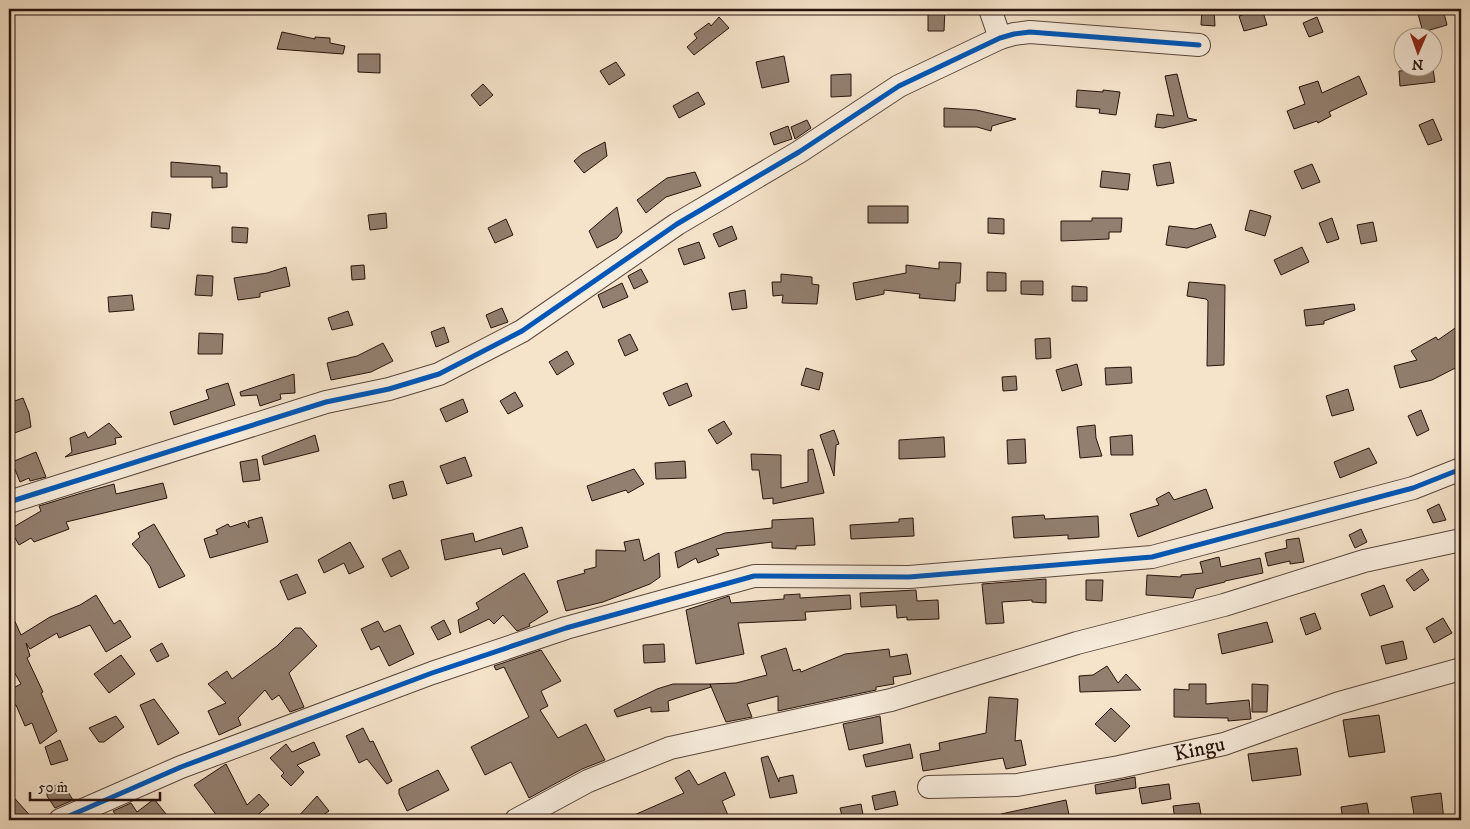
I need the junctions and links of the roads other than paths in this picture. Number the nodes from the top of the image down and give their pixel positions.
1 (990, 9) edge
2 (1000, 38) junction
3 (1199, 46) dead end
4 (1461, 469) edge
5 (9, 502) edge
6 (1461, 540) edge
7 (1461, 669) edge
8 (929, 787) dead end
9 (60, 820) edge
10 (516, 820) edge

1 - 2 street
2 - 3 street
2 - 5 street
4 - 9 street
6 - 10 street
7 - 8 street, Kingu

